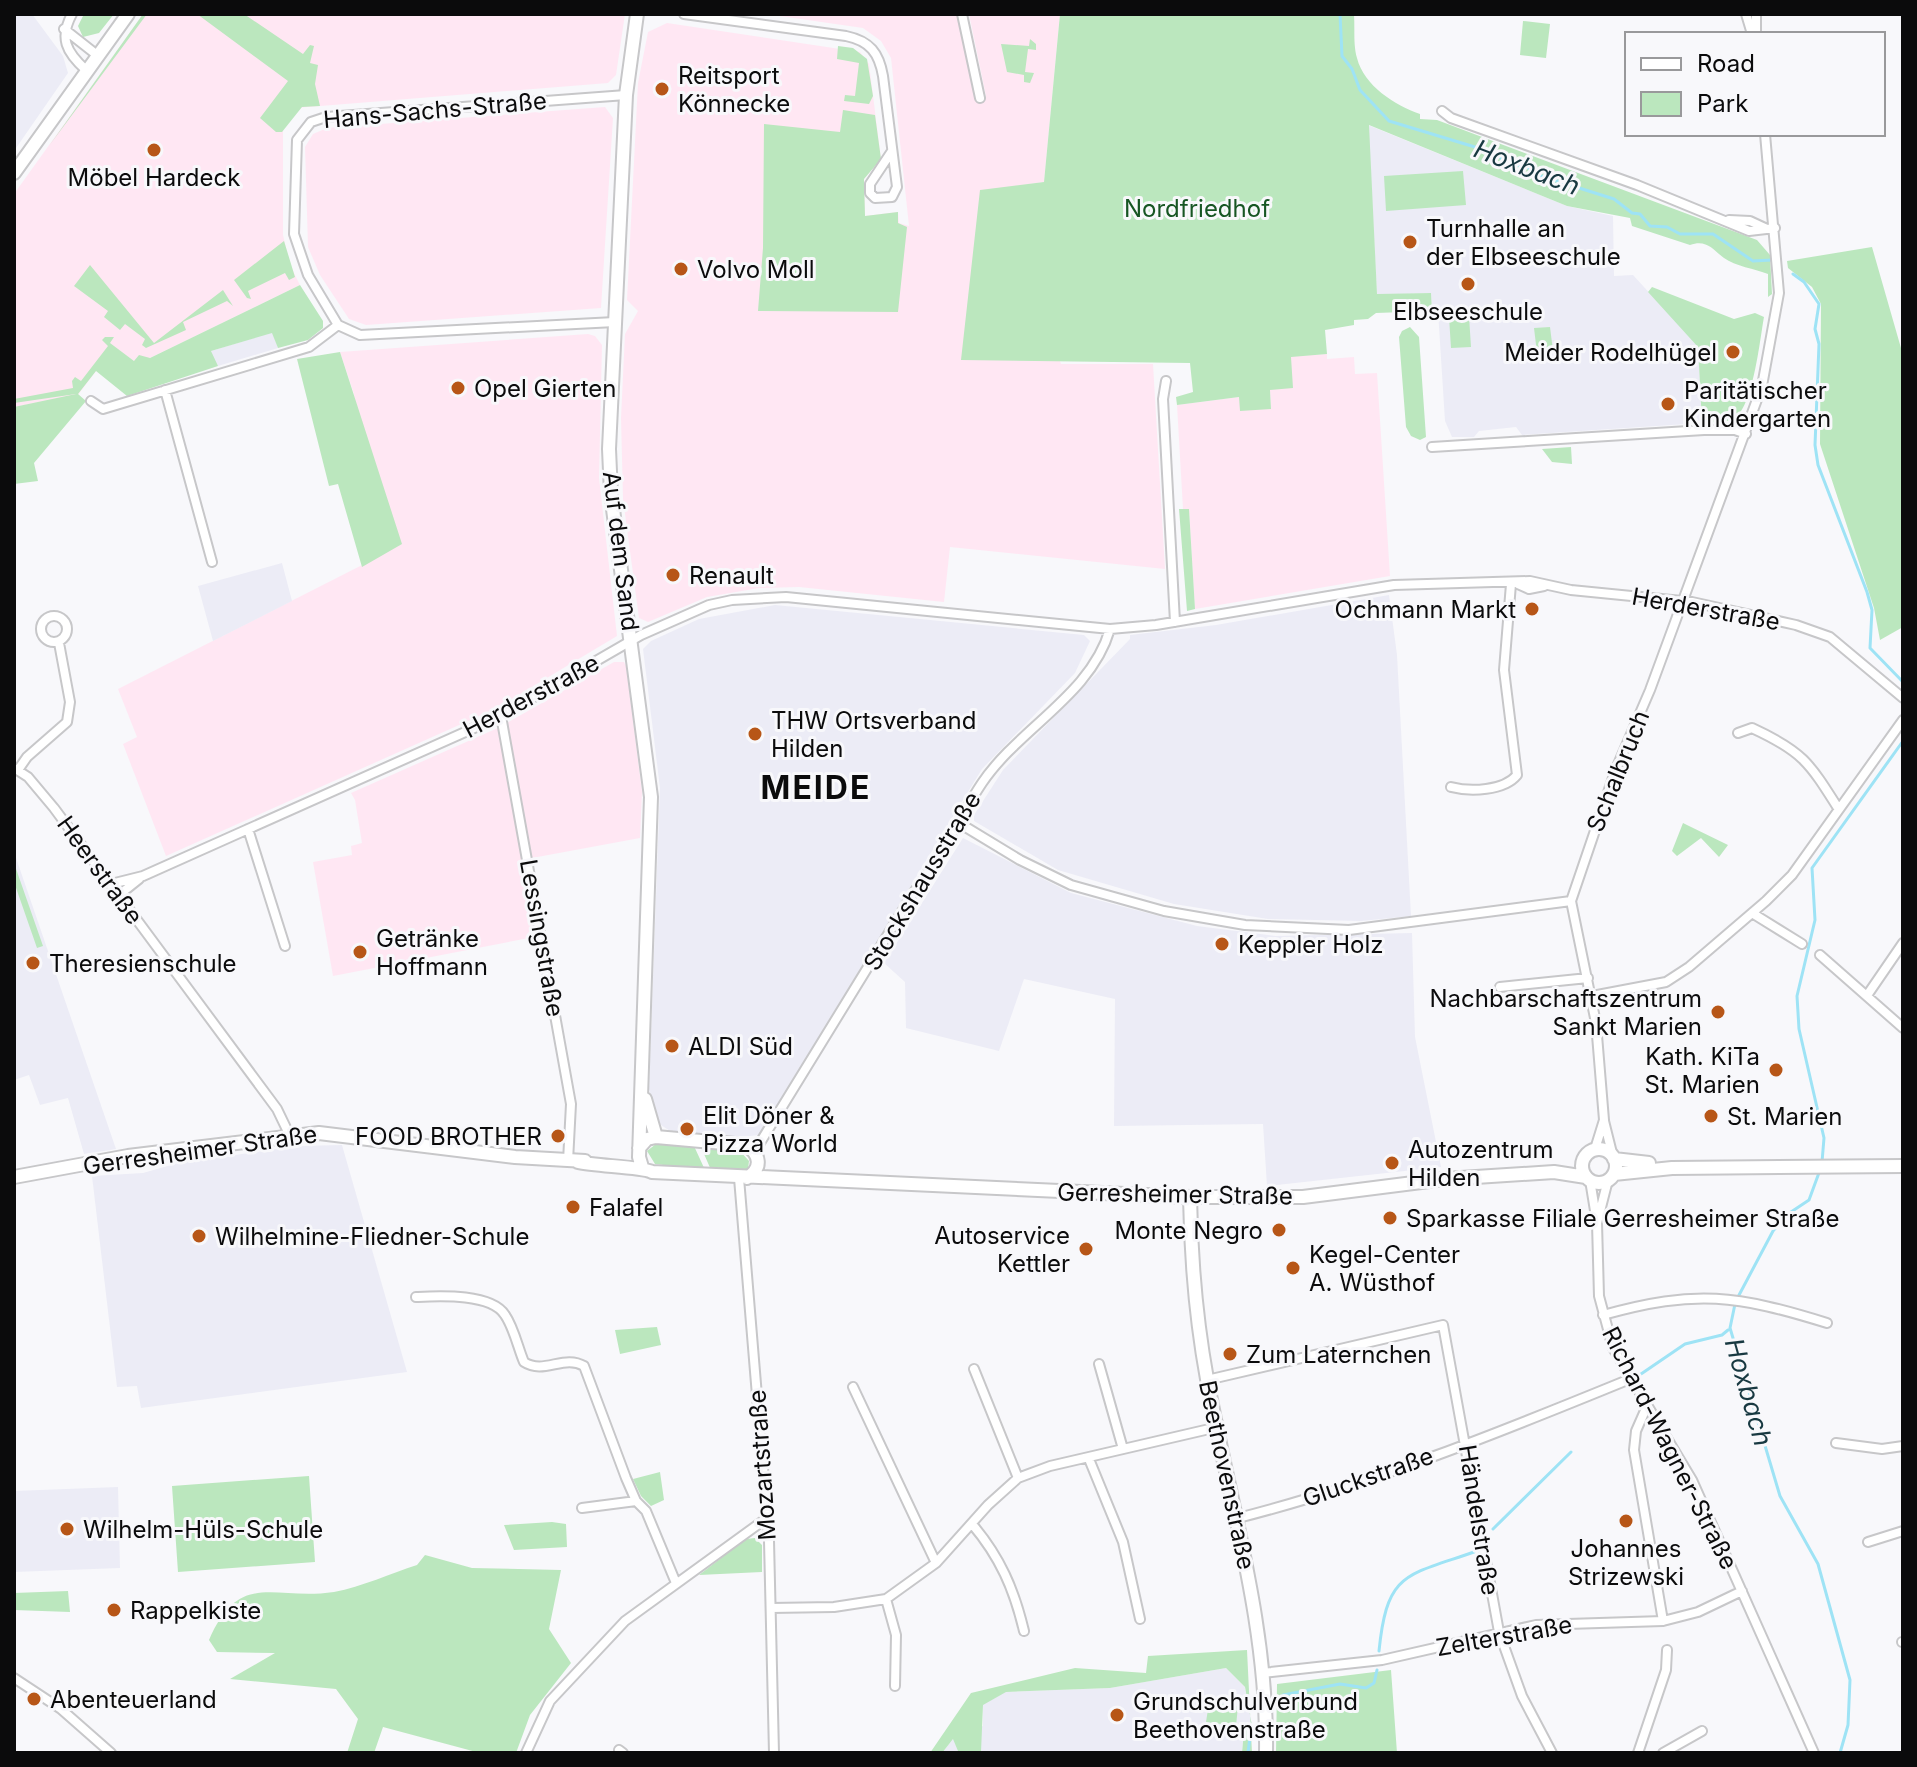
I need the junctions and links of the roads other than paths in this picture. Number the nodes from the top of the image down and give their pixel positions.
1 (72, 14) edge
2 (128, 14) edge
3 (637, 14) edge
4 (684, 14) edge
5 (962, 14) edge
6 (64, 29) junction
7 (97, 55) junction
8 (86, 70) junction
9 (626, 95) junction
10 (980, 98) dead end
11 (1442, 111) dead end
12 (1765, 136) edge
13 (892, 151) junction
14 (14, 173) edge
15 (1770, 228) junction
16 (615, 322) junction
17 (338, 325) junction
18 (1166, 381) dead end
19 (165, 390) junction
20 (91, 401) dead end
21 (1746, 434) junction
22 (1432, 447) dead end
23 (212, 562) dead end
24 (1514, 584) junction
25 (1682, 601) junction
26 (1175, 622) junction
27 (1110, 629) junction
28 (632, 642) junction
29 (59, 643) dead end
30 (1903, 698) edge
31 (501, 716) junction
32 (1903, 720) edge
33 (1738, 733) dead end
34 (16, 769) edge
35 (1451, 787) dead end
36 (1838, 808) junction
37 (959, 823) junction
38 (248, 829) junction
39 (143, 876) junction
40 (111, 884) junction
41 (119, 895) junction
42 (1571, 901) junction
43 (1752, 913) junction
44 (1903, 943) edge
45 (1802, 944) dead end
46 (285, 946) dead end
47 (1820, 955) dead end
48 (1588, 978) junction
49 (1500, 987) dead end
50 (1868, 994) junction
51 (1592, 996) junction
52 (1903, 1028) edge
53 (642, 1088) junction
54 (1604, 1120) junction
55 (290, 1136) junction
56 (656, 1137) junction
57 (1595, 1149) junction
58 (640, 1157) junction
59 (756, 1157) junction
60 (1614, 1158) junction
61 (1583, 1160) junction
62 (573, 1161) junction
63 (1903, 1166) edge
64 (1672, 1168) junction
65 (1554, 1172) junction
66 (14, 1177) edge
67 (1611, 1177) junction
68 (743, 1178) junction
69 (794, 1179) junction
70 (1588, 1179) junction
71 (1190, 1197) junction
72 (1597, 1223) junction
73 (416, 1297) dead end
74 (1603, 1315) junction
75 (1827, 1323) dead end
76 (1099, 1364) dead end
77 (974, 1369) dead end
78 (1630, 1379) junction
79 (1207, 1380) junction
80 (853, 1387) dead end
81 (1647, 1406) junction
82 (1218, 1427) junction
83 (1466, 1443) junction
84 (1836, 1443) dead end
85 (1903, 1446) edge
86 (1123, 1449) junction
87 (1089, 1459) junction
88 (1018, 1478) junction
89 (636, 1501) junction
90 (582, 1508) dead end
91 (767, 1518) junction
92 (1238, 1518) junction
93 (972, 1524) junction
94 (1903, 1531) edge
95 (1868, 1542) dead end
96 (936, 1563) junction
97 (676, 1583) junction
98 (1742, 1591) junction
99 (886, 1599) junction
100 (771, 1608) junction
101 (1140, 1619) dead end
102 (1663, 1621) junction
103 (1024, 1631) dead end
104 (1499, 1632) junction
105 (1667, 1650) dead end
106 (1262, 1673) junction
107 (14, 1678) edge
108 (895, 1686) dead end
109 (1702, 1731) dead end
110 (111, 1753) edge
111 (526, 1753) edge
112 (774, 1753) edge
113 (1266, 1753) edge
114 (1552, 1753) edge
115 (1638, 1753) edge
116 (1663, 1753) edge
117 (1814, 1753) edge

1 - 6 street
2 - 7 street
3 - 9 street, Auf dem Sand
4 - 13 street
5 - 10 street
6 - 7 street
6 - 8 street
7 - 8 street
8 - 14 street
9 - 16 street, Auf dem Sand
9 - 17 street, Hans-Sachs-Straße
11 - 15 street
12 - 15 street, Schalbruch
13 - 13 street
15 - 21 street, Schalbruch
16 - 17 street
16 - 28 street, Auf dem Sand
17 - 19 street
18 - 26 street
19 - 20 street
19 - 23 street
21 - 22 street
21 - 25 street, Schalbruch
24 - 25 street, Herderstraße
24 - 26 street, Herderstraße
24 - 35 street
25 - 30 street, Herderstraße
25 - 42 street, Schalbruch
26 - 27 street, Herderstraße
27 - 28 street, Herderstraße
27 - 37 street, Stockshausstraße
28 - 31 street, Herderstraße
28 - 53 street, Auf dem Sand
29 - 34 street
31 - 38 street, Herderstraße
31 - 62 street, Lessingstraße
32 - 36 street
33 - 36 street
34 - 40 street, Heerstraße
36 - 43 street
37 - 42 street
37 - 59 street, Stockshausstraße
38 - 39 street, Herderstraße
38 - 46 street
39 - 40 street, Herderstraße
39 - 41 street, Herderstraße
40 - 41 street, Heerstraße
41 - 55 street, Heerstraße
42 - 48 street
43 - 45 street
43 - 51 street
44 - 50 street
47 - 50 street
48 - 49 street
48 - 51 street
50 - 52 street
51 - 54 street
53 - 56 street, Auf dem Sand
53 - 58 street, Auf dem Sand
54 - 57 street
54 - 60 street
55 - 62 street, Gerresheimer Straße
55 - 66 street, Gerresheimer Straße
56 - 58 street
56 - 59 street, Gerresheimer Straße
57 - 60 street
57 - 61 street
58 - 62 street, Gerresheimer Straße
58 - 68 street, Gerresheimer Straße
59 - 68 street
59 - 69 street, Gerresheimer Straße
60 - 64 street
60 - 67 street
61 - 65 street, Gerresheimer Straße
61 - 70 street
63 - 64 street
64 - 67 street
65 - 70 street, Gerresheimer Straße
65 - 71 street, Gerresheimer Straße
67 - 70 street
67 - 72 street, Richard-Wagner-Straße
68 - 69 street, Gerresheimer Straße
68 - 91 street, Mozartstraße
69 - 71 street, Gerresheimer Straße
70 - 72 street, Richard-Wagner-Straße
71 - 79 street, Beethovenstraße
72 - 74 street, Richard-Wagner-Straße
73 - 89 street
74 - 75 street
74 - 78 street, Richard-Wagner-Straße
76 - 86 street
77 - 88 street
78 - 81 street, Richard-Wagner-Straße
78 - 83 street, Gluckstraße
79 - 82 street, Beethovenstraße
79 - 83 street, Händelstraße
80 - 96 street
81 - 98 street, Richard-Wagner-Straße
81 - 102 street
82 - 86 street
82 - 92 street, Beethovenstraße
83 - 92 street, Gluckstraße
83 - 104 street, Händelstraße
84 - 85 street
86 - 87 street
87 - 88 street
87 - 101 street
88 - 93 street
89 - 90 street
89 - 97 street
91 - 97 street
91 - 100 street, Mozartstraße
92 - 106 street, Beethovenstraße
93 - 96 street
93 - 103 street
94 - 95 street
96 - 99 street
97 - 111 street
98 - 102 street, Zelterstraße
98 - 117 street, Richard-Wagner-Straße
99 - 100 street
99 - 108 street
100 - 112 street, Mozartstraße
102 - 104 street, Zelterstraße
104 - 106 street, Zelterstraße
104 - 114 street, Händelstraße
105 - 115 street
106 - 113 street, Beethovenstraße
107 - 110 street
109 - 116 street

